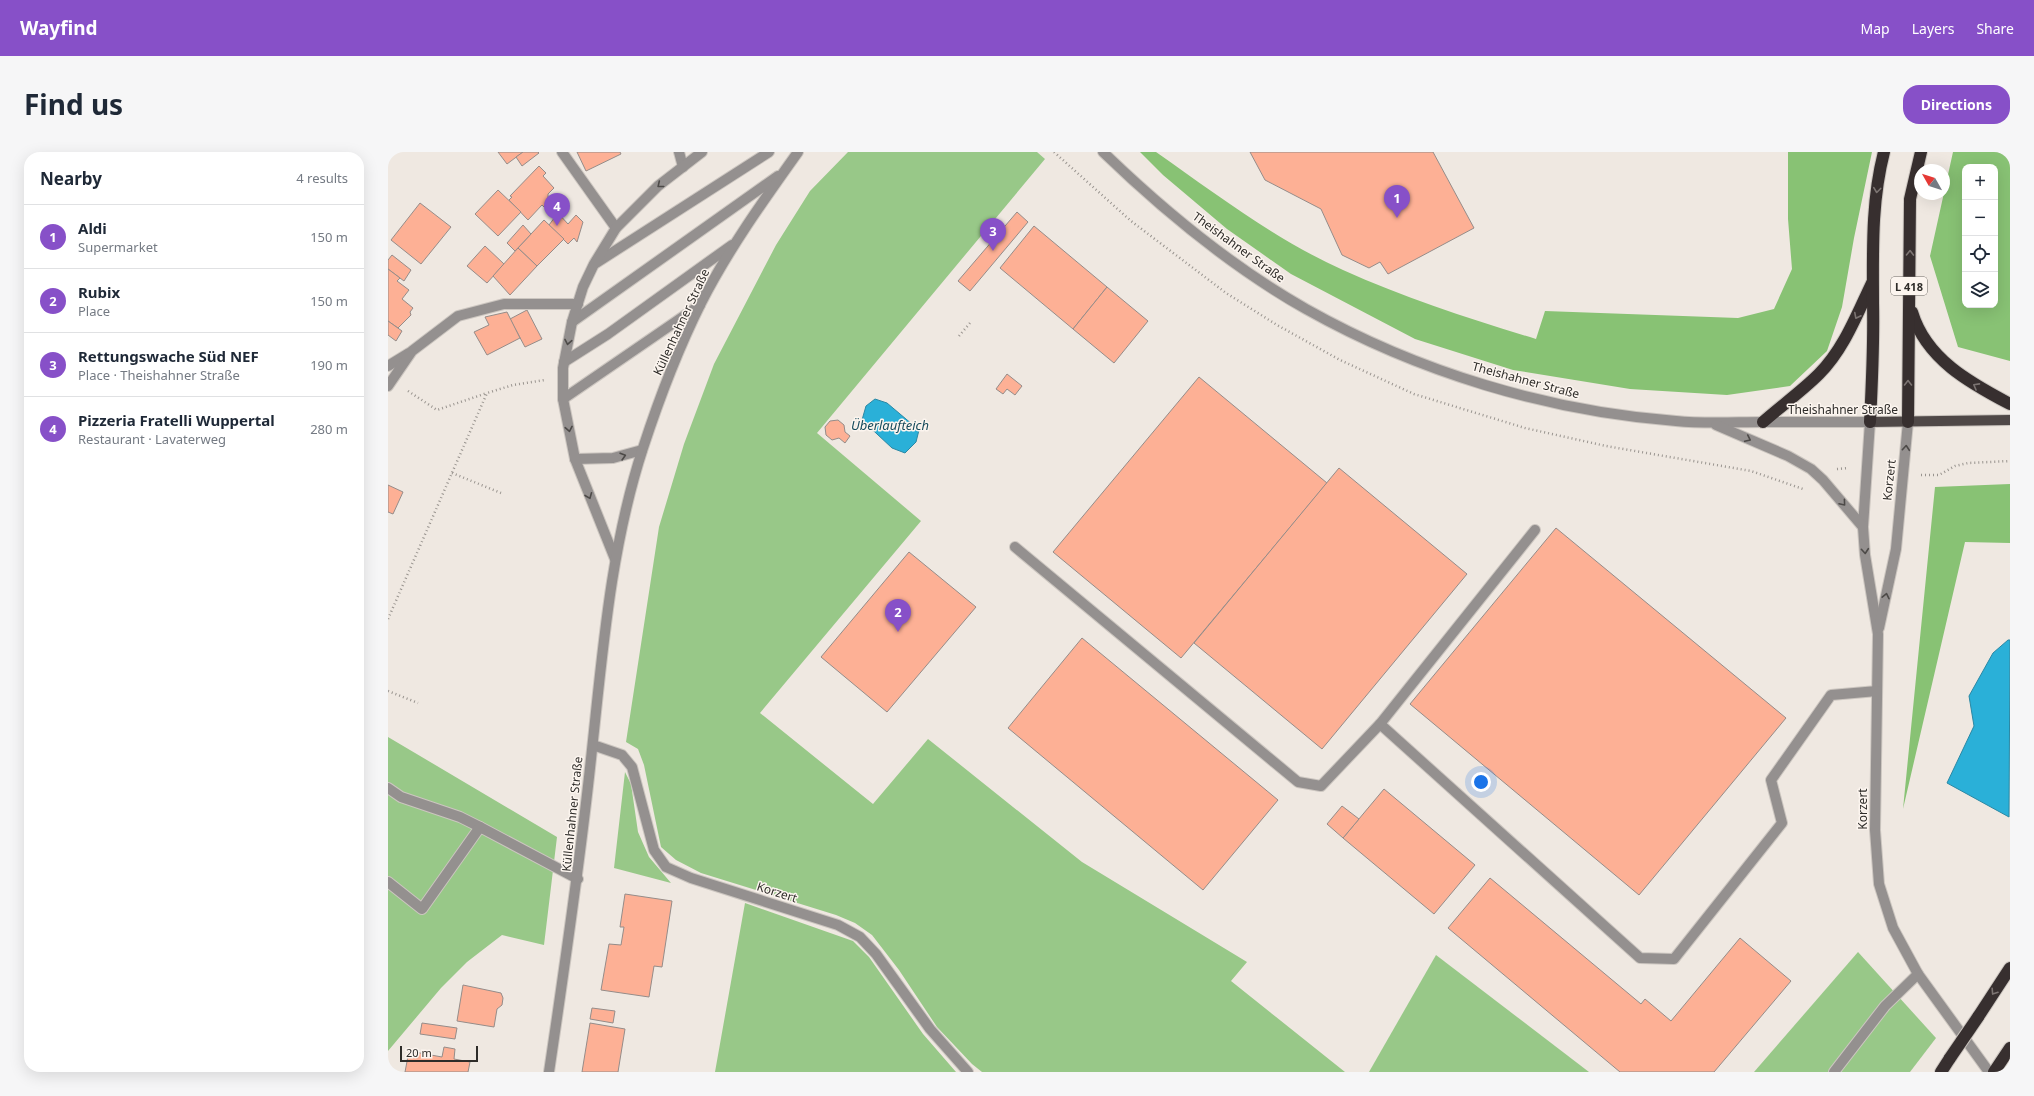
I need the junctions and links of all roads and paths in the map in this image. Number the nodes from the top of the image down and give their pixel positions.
1 (562, 152) edge
2 (679, 152) edge
3 (702, 152) edge
4 (769, 152) edge
5 (798, 152) edge
6 (1103, 152) edge
7 (1884, 152) edge
8 (1921, 152) edge
9 (683, 167) junction
10 (784, 172) junction
11 (616, 228) junction
12 (736, 243) junction
13 (594, 264) junction
14 (1873, 280) junction
15 (578, 304) junction
16 (1909, 304) junction
17 (700, 305) junction
18 (572, 322) junction
19 (970, 324) dead end
20 (959, 336) dead end
21 (412, 351) junction
22 (564, 362) junction
23 (389, 365) edge
24 (563, 377) junction
25 (390, 384) edge
26 (487, 394) junction
27 (563, 399) junction
28 (2010, 404) edge
29 (2010, 420) edge
30 (1763, 422) junction
31 (1870, 422) junction
32 (1908, 422) junction
33 (1712, 423) junction
34 (642, 450) junction
35 (575, 459) junction
36 (2010, 461) edge
37 (1867, 470) junction
38 (1903, 473) junction
39 (452, 474) junction
40 (1823, 480) junction
41 (502, 493) dead end
42 (1863, 527) junction
43 (1535, 530) dead end
44 (1015, 547) dead end
45 (615, 559) junction
46 (388, 619) edge
47 (1878, 634) junction
48 (388, 691) edge
49 (1877, 691) junction
50 (418, 703) dead end
51 (1380, 724) junction
52 (592, 745) junction
53 (388, 788) edge
54 (480, 827) junction
55 (578, 878) junction
56 (388, 882) edge
57 (2010, 968) edge
58 (1918, 974) junction
59 (2008, 1052) edge
60 (548, 1072) edge
61 (968, 1072) edge
62 (1834, 1072) edge
63 (1941, 1072) edge
64 (1989, 1072) edge
65 (1994, 1072) edge

1 - 11 street
2 - 9 street
3 - 9 street
4 - 13 street
5 - 10 street, Küllenhahner Straße
6 - 33 street, Theishahner Straße
7 -> 14 highway, L 418
16 -> 8 highway, L 418
9 -> 11 street
10 - 12 street, Küllenhahner Straße
10 - 18 street
11 - 13 street
12 - 17 street, Küllenhahner Straße
12 - 22 street
13 - 15 street
14 -> 30 highway, L 418
14 - 31 highway, L 418
15 - 18 street
15 - 21 street
28 -> 16 highway, L 418
32 -> 16 highway, L 418
17 - 27 street
17 - 34 street, Küllenhahner Straße
18 -> 22 street
19 - 20 path
21 - 23 street
21 - 25 street
22 - 24 street
24 - 26 path
24 - 27 street
25 - 26 path
26 - 39 path
27 -> 35 street
29 - 32 main road, Theishahner Straße
30 - 31 street, Theishahner Straße
30 - 33 street, Theishahner Straße
31 - 32 main road, Theishahner Straße
31 - 37 street, Korzert
38 -> 32 street, Korzert
33 -> 40 street
35 -> 34 street
34 - 45 street, Küllenhahner Straße
35 -> 45 street
36 - 38 path
37 - 40 path
37 - 42 street, Korzert
47 -> 38 street, Korzert
39 - 41 path
39 - 46 path
40 -> 42 street
42 -> 47 street, Korzert
43 - 51 street
44 - 51 street
45 - 52 street, Küllenhahner Straße
47 - 49 street, Korzert
48 - 50 path
49 - 51 street
49 - 58 street, Korzert
52 - 55 street, Küllenhahner Straße
52 - 61 street, Korzert
53 - 54 street
54 - 55 street
54 - 56 street
55 - 60 street, Küllenhahner Straße
57 -> 63 highway, bridge
58 - 62 street
58 - 64 street, Korzert
59 - 65 highway

